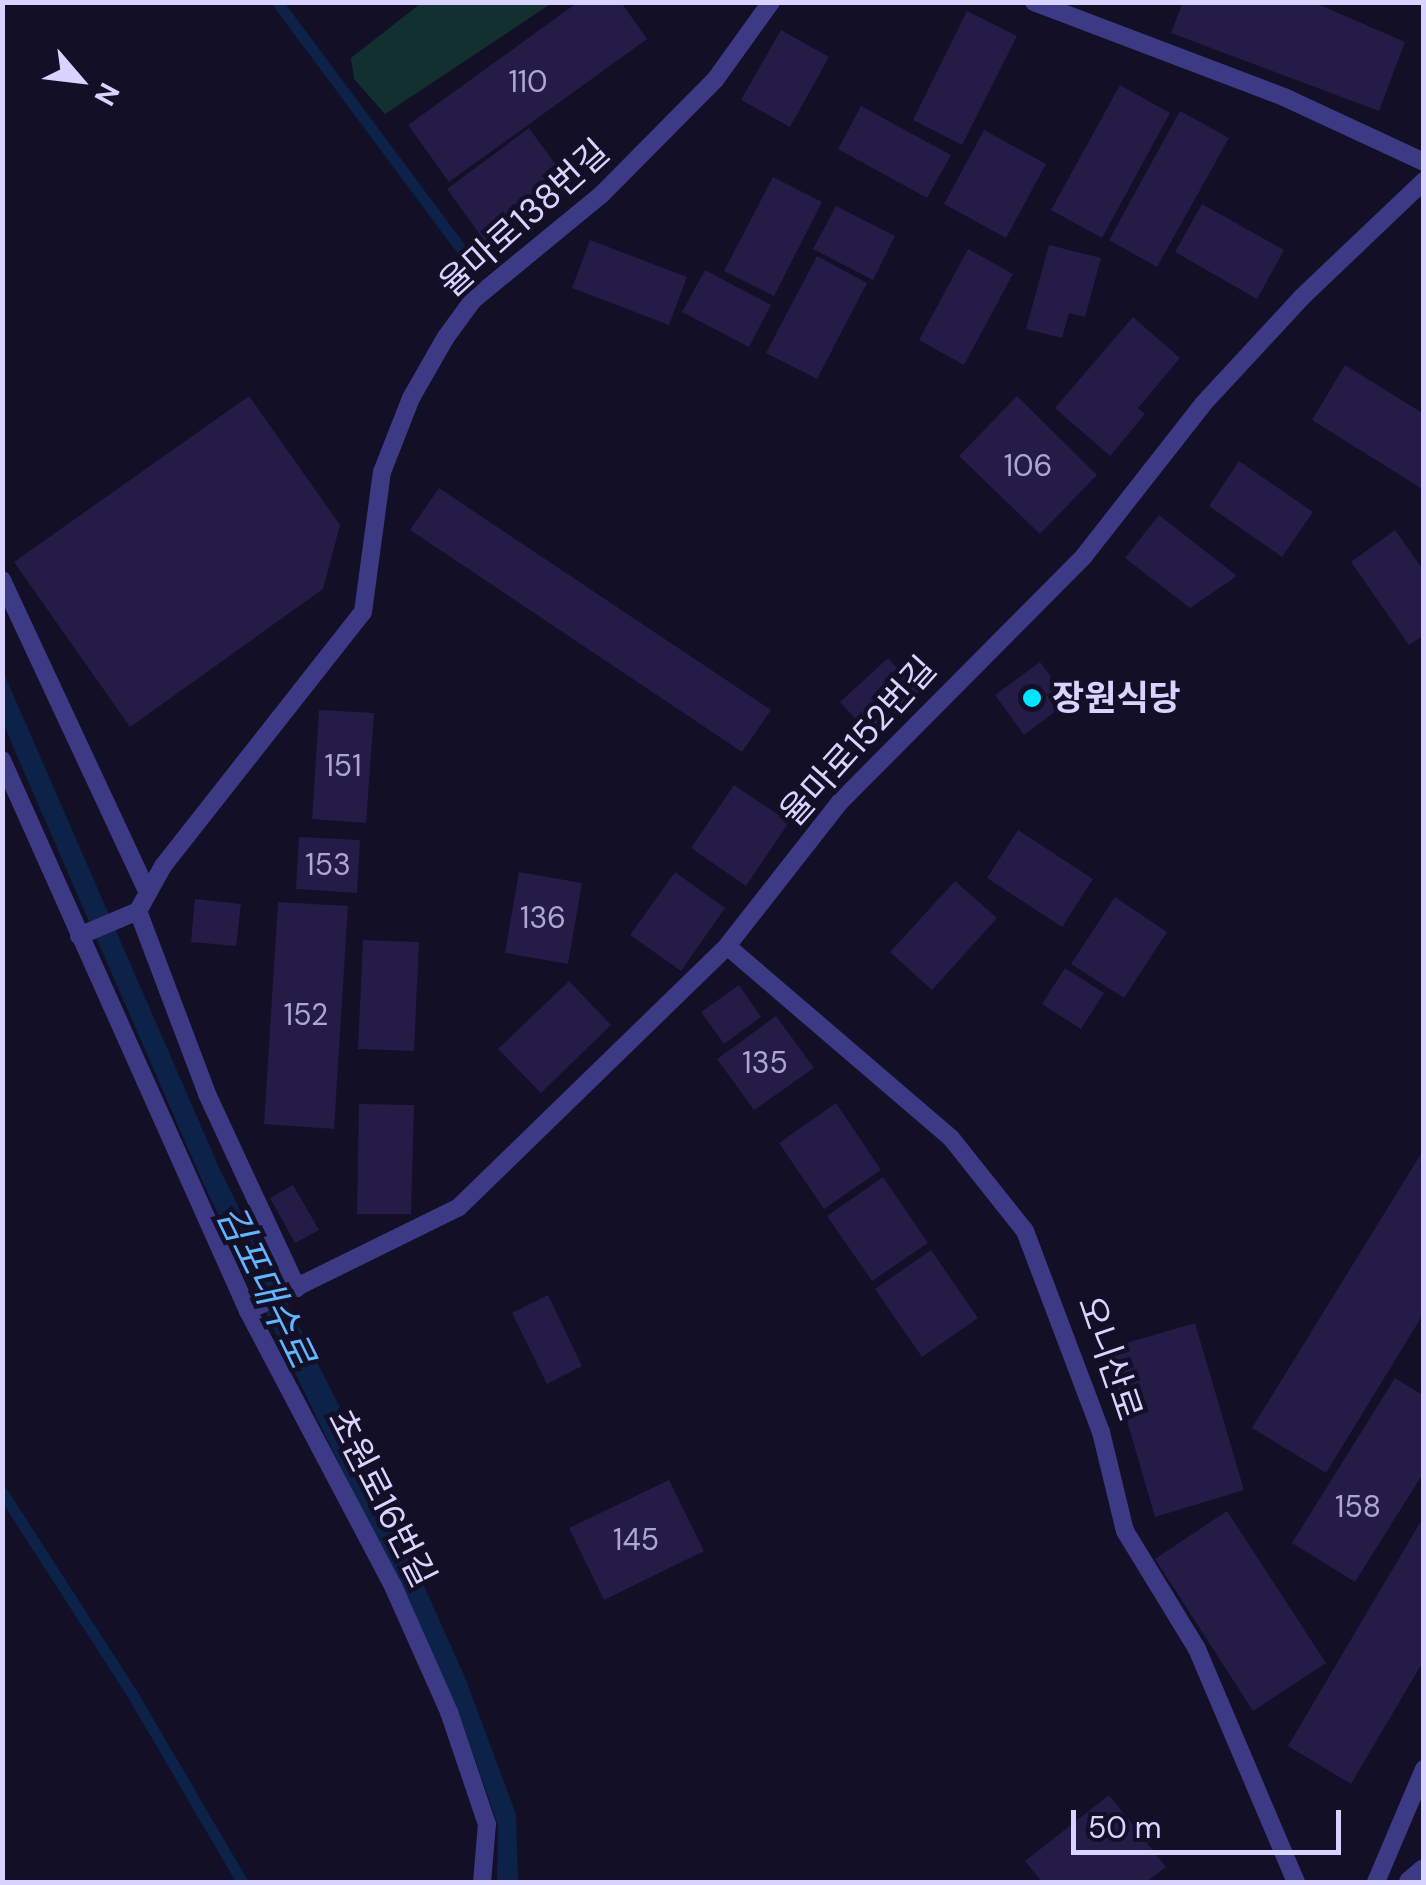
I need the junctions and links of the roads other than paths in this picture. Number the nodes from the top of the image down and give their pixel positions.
1 (772, 2) edge
2 (1034, 2) edge
3 (1424, 162) edge
4 (1424, 181) edge
5 (2, 580) edge
6 (2, 760) edge
7 (24, 810) junction
8 (2, 814) edge
9 (148, 893) junction
10 (138, 911) junction
11 (78, 936) junction
12 (727, 946) junction
13 (297, 1288) junction
14 (248, 1311) junction
15 (1424, 1770) edge
16 (1424, 1871) edge
17 (482, 1882) edge
18 (1296, 1882) edge
19 (1376, 1882) edge
20 (1411, 1882) edge

1 - 9 lane, 율마로138번길
2 - 3 lane
4 - 12 lane, 율마로152번길
5 - 9 lane
6 - 7 lane, 초원로16번길
7 - 8 lane
7 - 11 lane, 초원로16번길
9 - 10 lane, 율마로138번길
10 - 11 lane
10 - 13 lane
11 - 14 lane, 초원로16번길
12 - 13 lane, 율마로152번길
12 - 18 lane, 오니산로
13 - 14 lane, 율마로152번길
14 - 17 lane, 초원로16번길
15 - 19 lane
16 - 20 street

